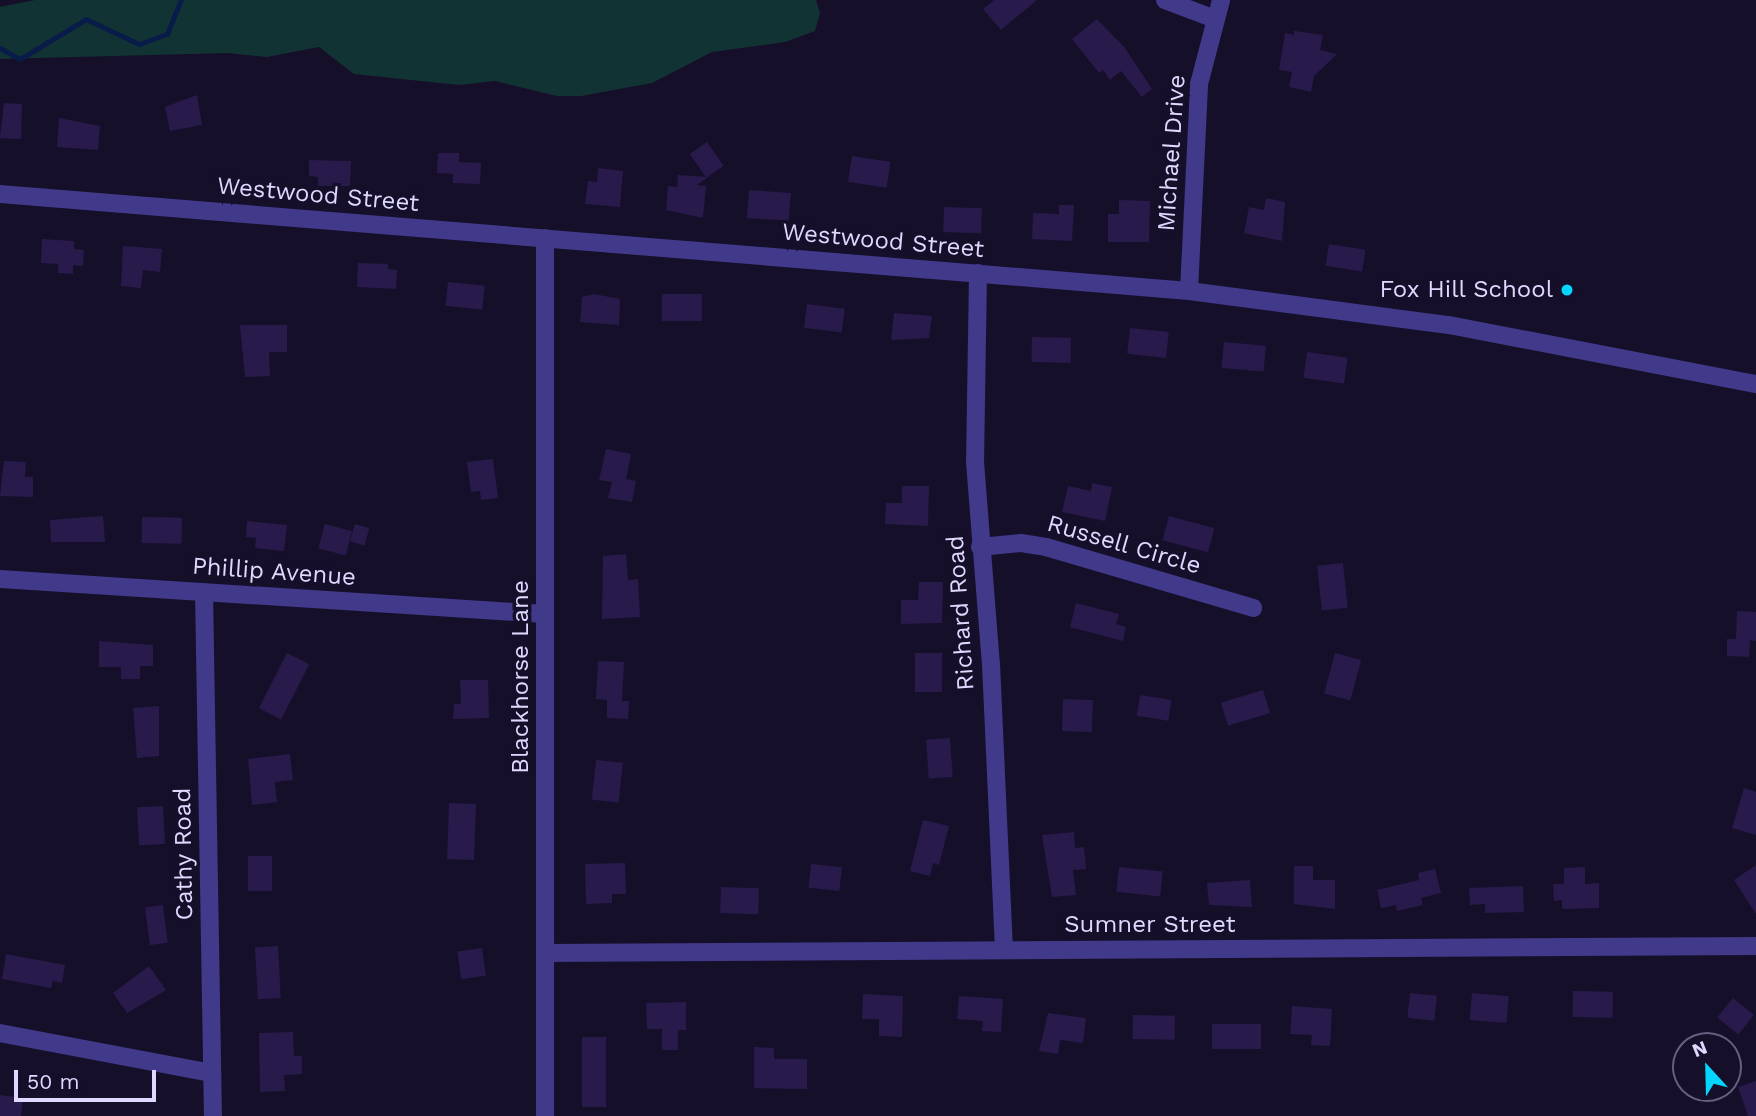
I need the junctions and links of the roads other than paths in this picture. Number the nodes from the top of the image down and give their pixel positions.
1 (1165, 0) edge
2 (1221, 0) edge
3 (1214, 19) junction
4 (0, 194) edge
5 (545, 238) junction
6 (978, 273) junction
7 (1189, 291) junction
8 (1756, 384) edge
9 (980, 547) junction
10 (0, 579) edge
11 (204, 592) junction
12 (1253, 608) dead end
13 (545, 614) junction
14 (1756, 946) edge
15 (1004, 950) junction
16 (545, 953) junction
17 (0, 1033) edge
18 (212, 1073) junction
19 (213, 1116) edge
20 (545, 1116) edge

1 - 3 street
2 - 3 street, Michael Drive
3 - 7 street, Michael Drive
4 - 5 street, Westwood Street
5 - 6 street, Westwood Street
5 - 13 street, Blackhorse Lane
6 - 7 street, Westwood Street
6 - 9 street, Richard Road
7 - 8 street, Westwood Street
9 - 12 street, Russell Circle
9 - 15 street, Richard Road
10 - 11 street, Phillip Avenue
11 - 13 street, Phillip Avenue
11 - 18 street, Cathy Road
13 - 16 street, Blackhorse Lane
14 - 15 street, Sumner Street
15 - 16 street, Sumner Street
16 - 20 street, Blackhorse Lane
17 - 18 street
18 - 19 street, Cathy Road

